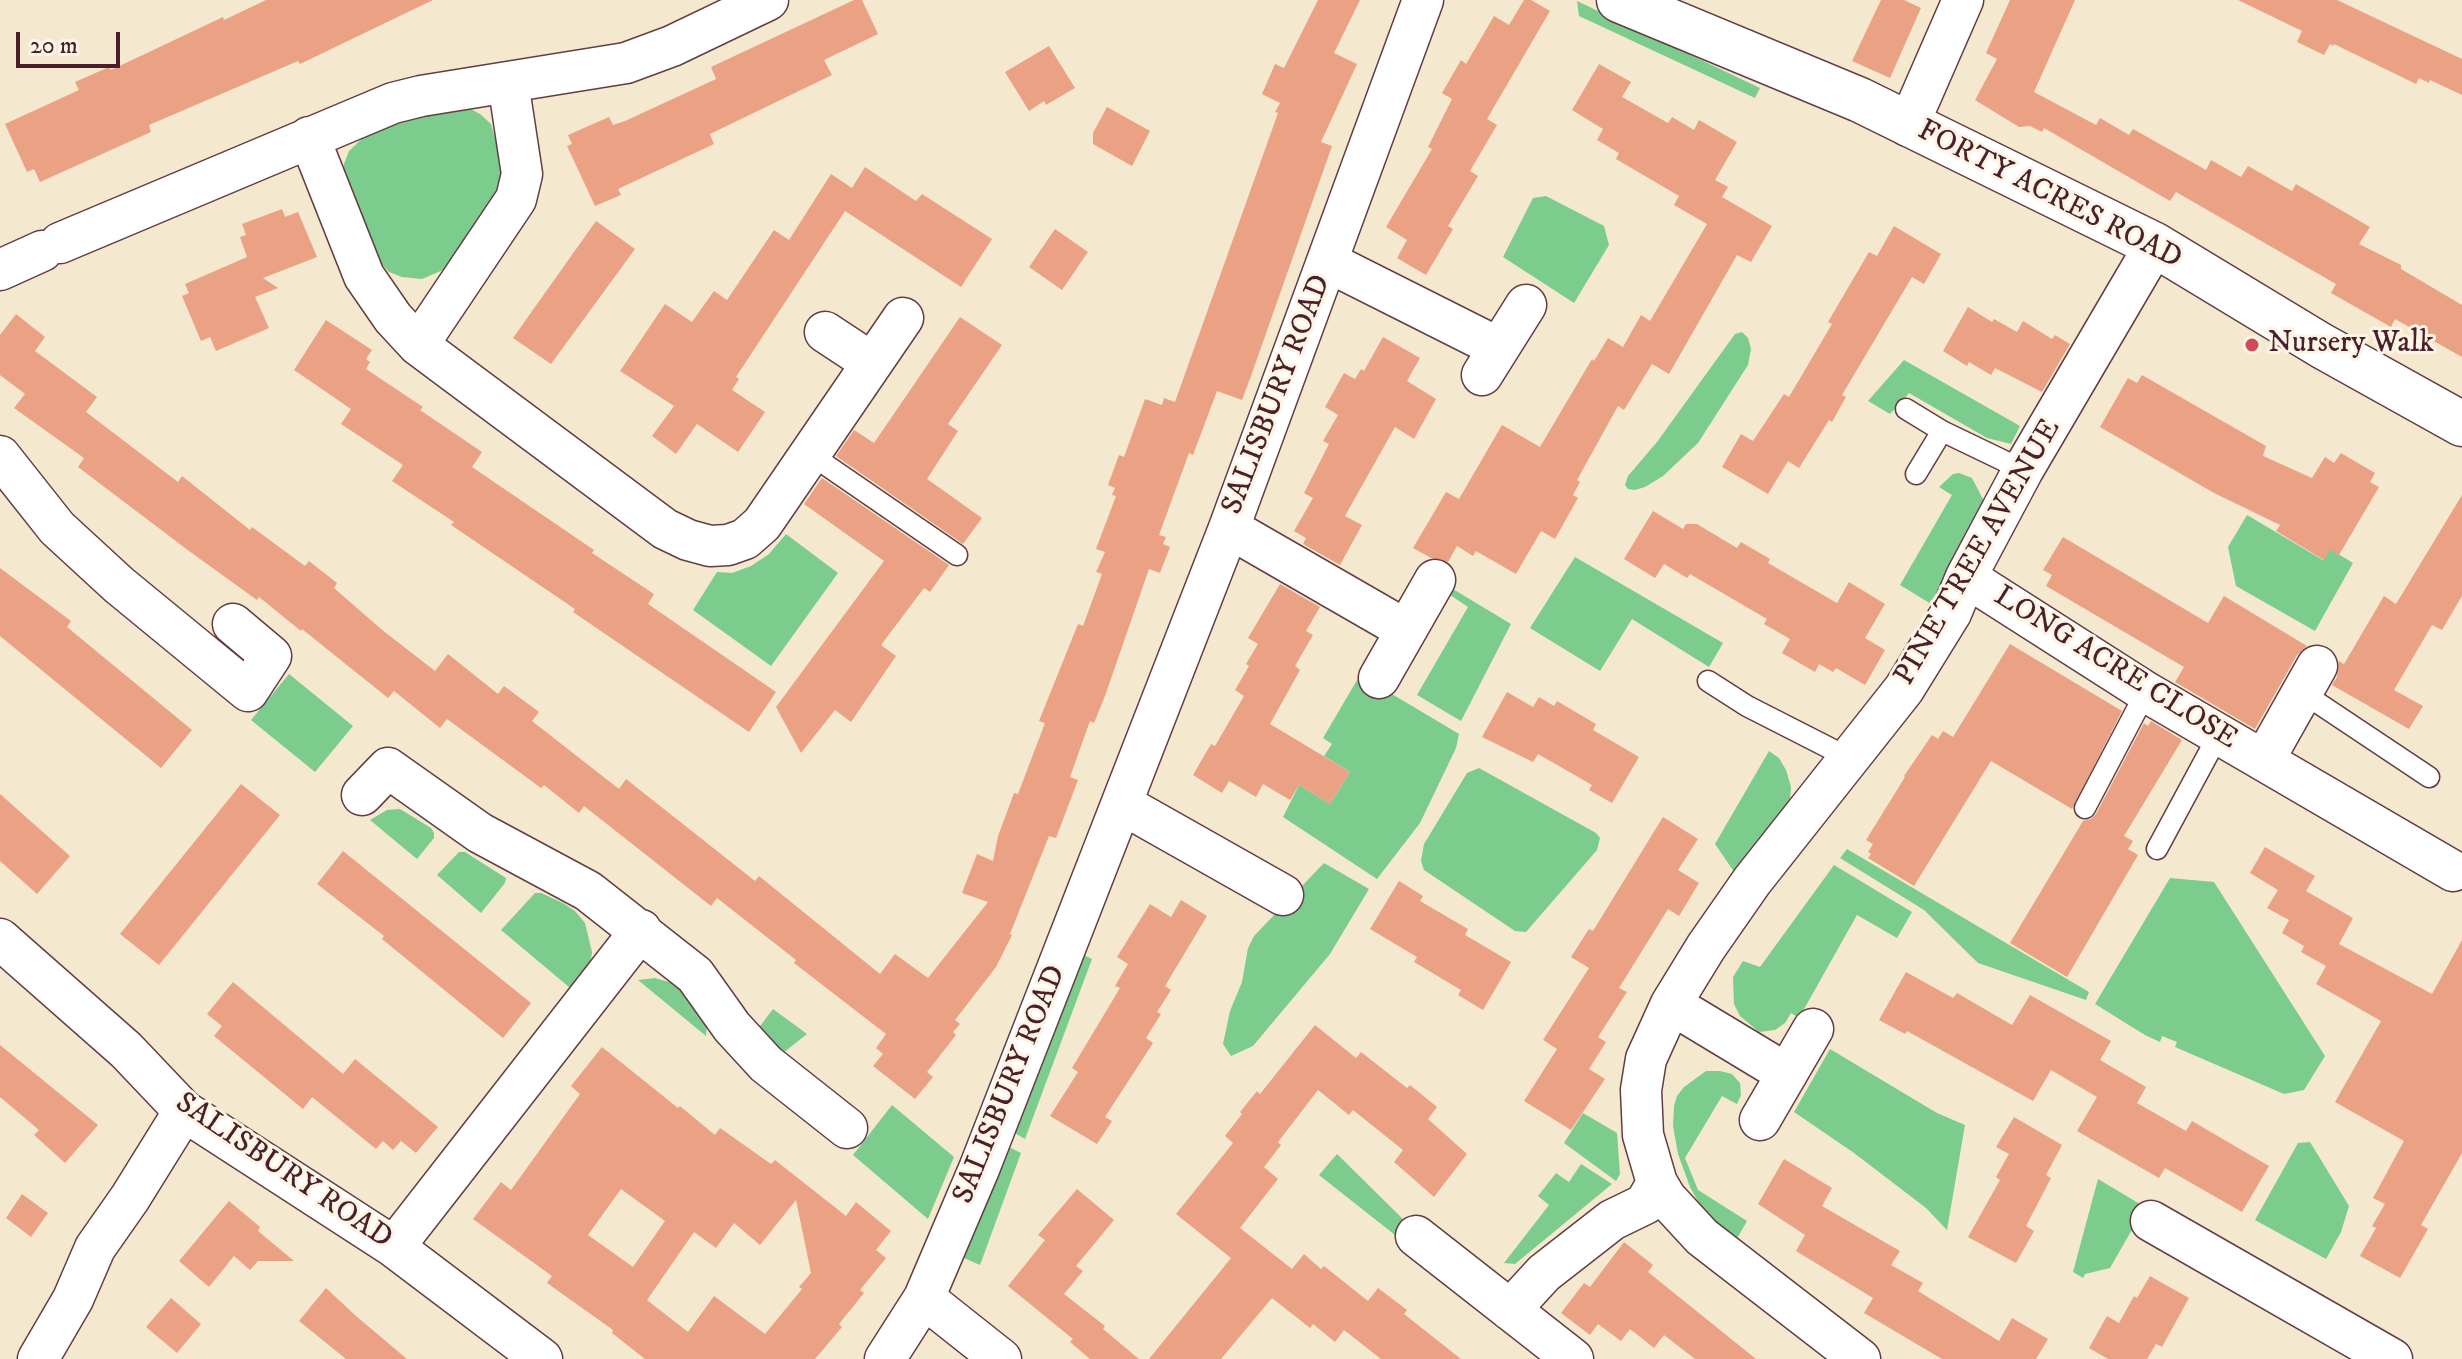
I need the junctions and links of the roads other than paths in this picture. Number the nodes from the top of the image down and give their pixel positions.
1 (768, 0) edge
2 (1423, 0) edge
3 (1619, 0) edge
4 (1963, 0) edge
5 (508, 82) junction
6 (1908, 126) junction
7 (309, 137) junction
8 (2155, 245) junction
9 (1328, 262) junction
10 (0, 270) edge
11 (1526, 305) dead end
12 (903, 318) dead end
13 (825, 332) dead end
14 (418, 345) junction
15 (872, 363) junction
16 (1906, 409) dead end
17 (2462, 424) edge
18 (1942, 431) junction
19 (810, 454) junction
20 (0, 456) edge
21 (2023, 470) junction
22 (1916, 474) dead end
23 (1229, 528) junction
24 (957, 555) dead end
25 (1966, 577) junction
26 (1435, 580) dead end
27 (233, 624) dead end
28 (1406, 630) junction
29 (1379, 678) dead end
30 (2310, 680) joint
31 (1708, 681) dead end
32 (2146, 692) junction
33 (2219, 734) junction
34 (1849, 758) junction
35 (2264, 760) junction
36 (2429, 777) dead end
37 (362, 795) dead end
38 (1122, 804) junction
39 (2085, 808) dead end
40 (2157, 849) dead end
41 (2453, 871) dead end
42 (1283, 895) dead end
43 (641, 930) junction
44 (0, 939) edge
45 (1671, 1004) junction
46 (1813, 1029) dead end
47 (1787, 1074) junction
48 (184, 1111) junction
49 (1760, 1120) dead end
50 (847, 1128) dead end
51 (1657, 1183) junction
52 (2151, 1221) dead end
53 (1416, 1236) dead end
54 (394, 1247) junction
55 (924, 1298) junction
56 (1510, 1310) junction
57 (38, 1359) edge
58 (542, 1359) edge
59 (885, 1359) edge
60 (1001, 1359) edge
61 (1573, 1359) edge
62 (1860, 1359) edge
63 (2392, 1359) edge

1 - 5 street
2 - 9 street, SALISBURY ROAD
3 - 6 street, FORTY ACRES ROAD
4 - 6 street
5 - 7 street
5 - 14 street
6 - 8 street, FORTY ACRES ROAD
7 - 10 street
7 - 14 street
8 - 17 street, FORTY ACRES ROAD
8 - 21 street, PINE TREE AVENUE
9 - 11 street, SALISBURY ROAD
9 - 23 street, SALISBURY ROAD
12 - 15 street
13 - 15 street
14 - 19 street
15 - 19 street
16 - 18 lane
18 - 21 lane
18 - 22 lane
19 - 24 lane
20 - 27 street
21 - 25 street, PINE TREE AVENUE
23 - 28 street, SALISBURY ROAD
23 - 38 street, SALISBURY ROAD
25 - 32 street, LONG ACRE CLOSE
25 - 34 street, PINE TREE AVENUE
26 - 28 street
28 - 29 street
30 - 35 street, LONG ACRE CLOSE
30 - 36 lane
31 - 34 lane
32 - 33 street, LONG ACRE CLOSE
32 - 39 lane
33 - 35 street, LONG ACRE CLOSE
33 - 40 lane
34 - 45 street, PINE TREE AVENUE
35 - 41 street, LONG ACRE CLOSE
37 - 43 street
38 - 42 street
38 - 55 street, SALISBURY ROAD
43 - 50 street
43 - 54 street
44 - 48 street, SALISBURY ROAD
45 - 47 street
45 - 51 street, PINE TREE AVENUE
46 - 47 street
47 - 49 street
48 - 54 street, SALISBURY ROAD
48 - 57 street
51 - 56 street
51 - 62 street, PINE TREE AVENUE
52 - 63 street
53 - 56 street
54 - 58 street, SALISBURY ROAD
55 - 59 street, SALISBURY ROAD
55 - 60 street
56 - 61 street

